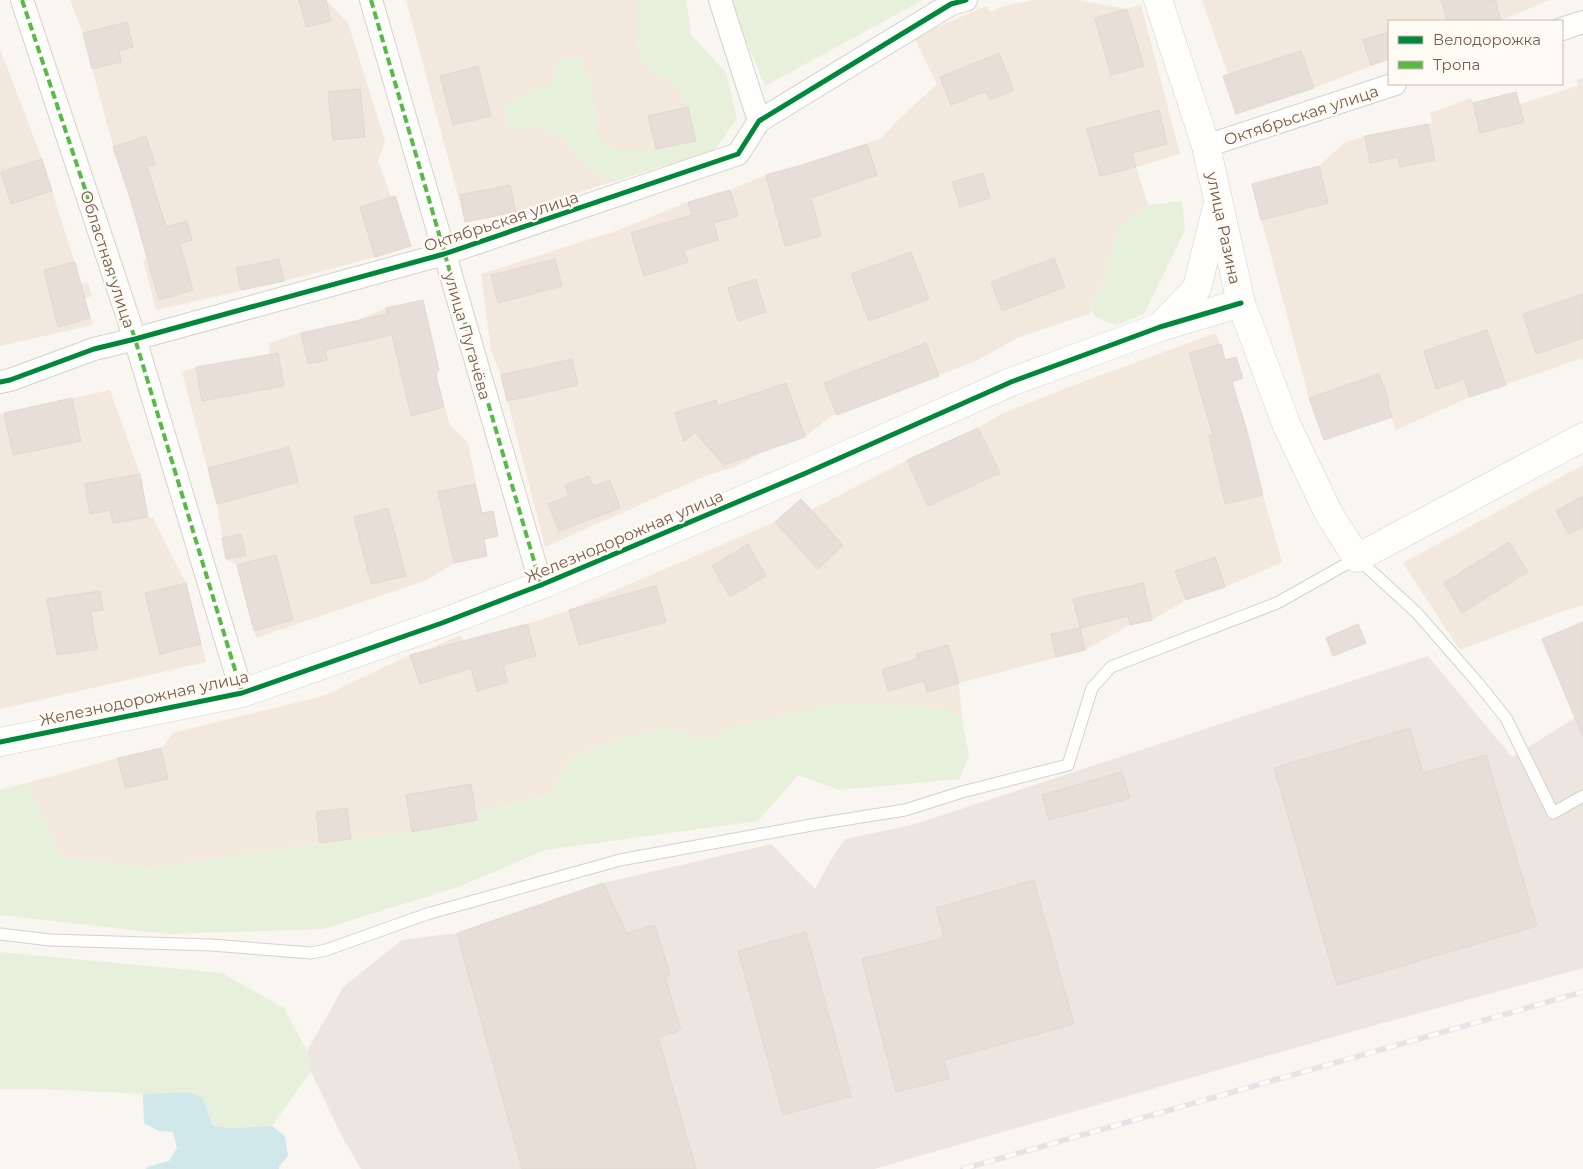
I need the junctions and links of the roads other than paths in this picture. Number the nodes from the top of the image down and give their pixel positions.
1 (22, 0) edge
2 (371, 0) edge
3 (720, 0) edge
4 (966, 0) edge
5 (1158, 0) edge
6 (1583, 22) edge
7 (1563, 29) edge
8 (1393, 85) edge
9 (759, 121) junction
10 (1206, 146) junction
11 (1218, 199) junction
12 (444, 254) junction
13 (1241, 303) junction
14 (1160, 327) junction
15 (135, 339) junction
16 (0, 382) edge
17 (1583, 437) edge
18 (1357, 558) junction
19 (542, 585) junction
20 (242, 693) junction
21 (0, 742) edge
22 (1583, 796) edge
23 (0, 934) edge

1 - 15 street, Областная улица
2 - 12 street, улица Пугачёва
3 - 9 street
4 - 9 street, Октябрьская улица
5 - 10 street, улица Разина
6 - 7 street
8 - 10 street, Октябрьская улица
9 - 12 street, Октябрьская улица
10 - 11 street, улица Разина
11 - 13 street, улица Разина
11 - 14 street
12 - 15 street, Октябрьская улица
12 - 19 street, улица Пугачёва
13 - 14 street, Железнодорожная улица
13 - 18 street, улица Разина
14 - 19 street, Железнодорожная улица
15 - 16 street, Октябрьская улица
15 - 20 street, Областная улица
17 - 18 street
18 - 22 lane
18 - 23 lane
19 - 20 street, Железнодорожная улица
20 - 21 street, Железнодорожная улица

